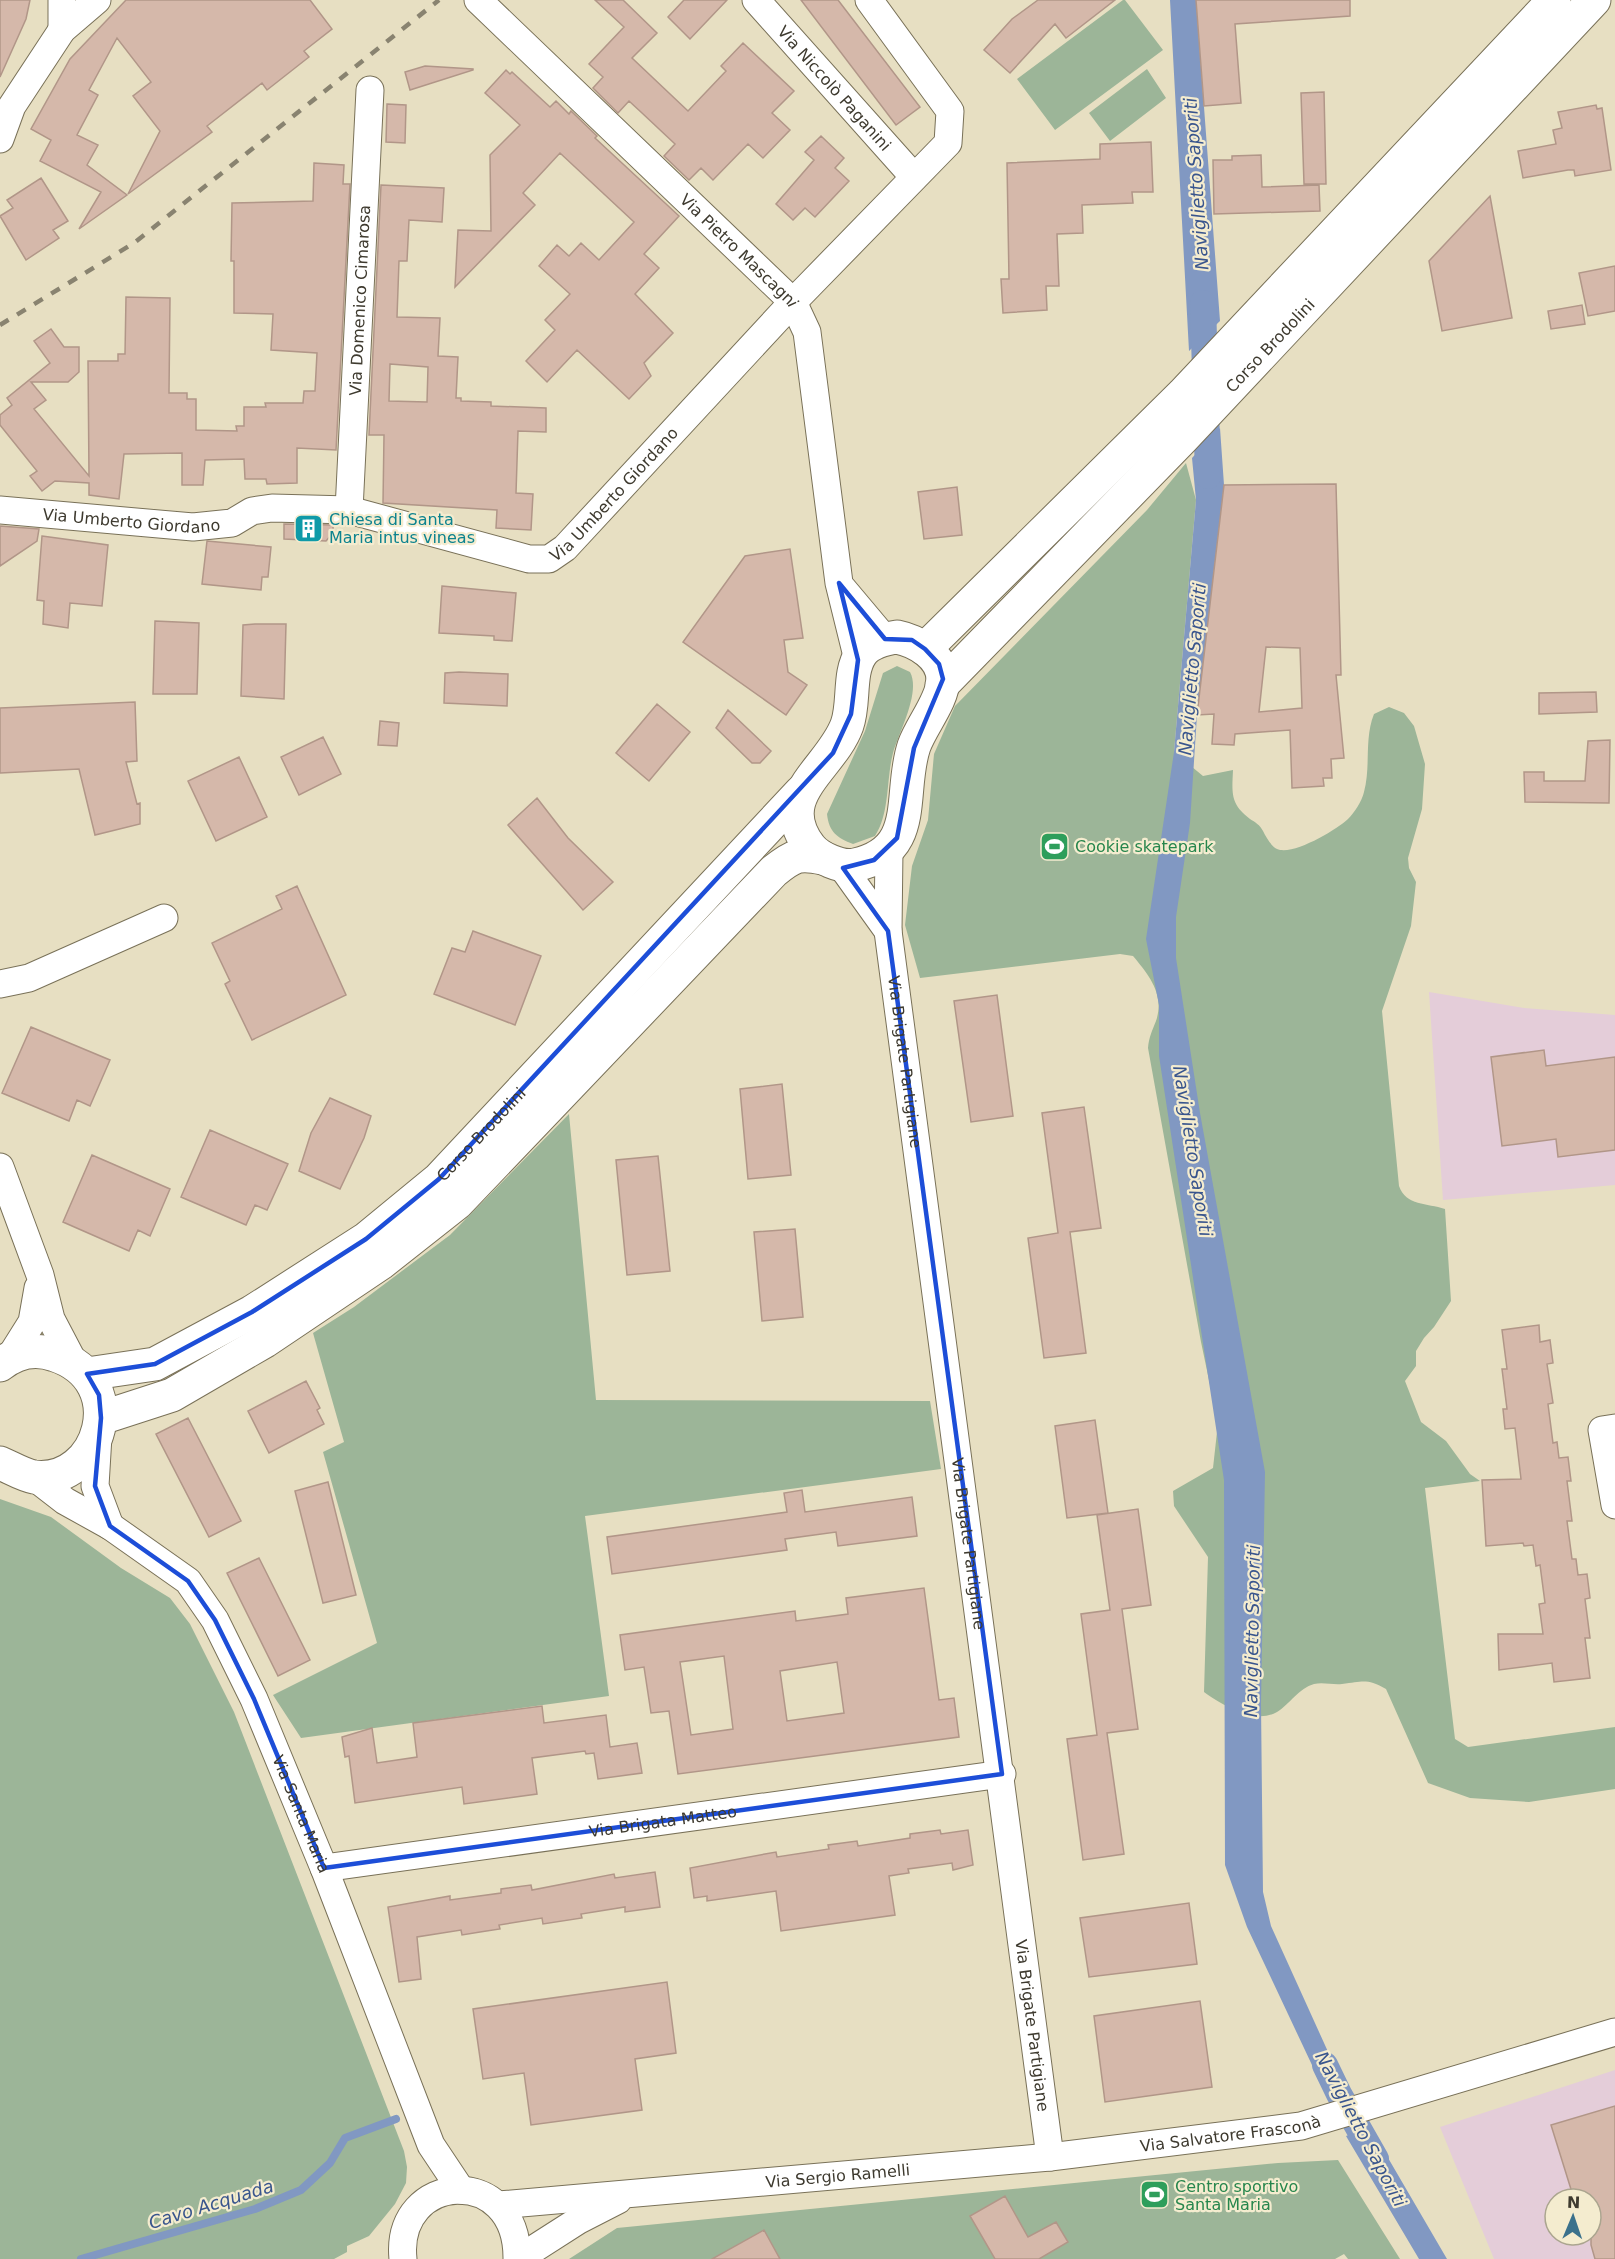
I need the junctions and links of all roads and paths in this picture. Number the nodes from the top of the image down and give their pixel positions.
1 (62, 0) edge
2 (97, 0) edge
3 (478, 0) edge
4 (756, 0) edge
5 (869, 0) edge
6 (1554, 0) edge
7 (1594, 0) edge
8 (62, 30) junction
9 (370, 90) dead end
10 (0, 138) edge
11 (914, 177) junction
12 (793, 302) junction
13 (0, 510) edge
14 (349, 510) junction
15 (839, 583) junction
16 (885, 639) junction
17 (925, 649) junction
18 (858, 660) junction
19 (942, 685) junction
20 (801, 792) junction
21 (889, 849) junction
22 (832, 861) junction
23 (164, 918) dead end
24 (888, 931) junction
25 (0, 973) edge
26 (29, 978) junction
27 (0, 984) edge
28 (0, 1167) edge
29 (40, 1275) junction
30 (5, 1361) edge
31 (80, 1367) junction
32 (99, 1427) junction
33 (1615, 1428) edge
34 (0, 1463) edge
35 (34, 1477) junction
36 (1615, 1505) edge
37 (110, 1526) junction
38 (1002, 1774) junction
39 (324, 1868) junction
40 (1615, 2032) edge
41 (430, 2145) junction
42 (1050, 2157) junction
43 (461, 2190) junction
44 (627, 2195) junction
45 (431, 2198) junction
46 (499, 2205) junction
47 (403, 2259) edge
48 (517, 2259) edge

1 - 8 street
2 - 8 street
3 - 12 street, Via Pietro Mascagni
4 - 11 street, Via Niccolò Paganini
5 - 11 street, Via Umberto Giordano
6 - 17 main road, Corso Brodolini
7 - 19 main road, Corso Brodolini
8 - 10 street
9 - 14 street, Via Domenico Cimarosa
11 - 12 street, Via Umberto Giordano
12 - 14 street, Via Umberto Giordano
12 - 15 street, Via Pietro Mascagni
13 - 14 street, Via Umberto Giordano
15 - 16 street
15 - 18 street, Via Pietro Mascagni
16 - 17 main road
16 - 18 main road
17 - 19 main road
18 - 20 main road, Corso Brodolini
19 - 21 main road, Corso Brodolini
20 - 22 main road
20 - 31 main road, Corso Brodolini
21 - 22 main road, Corso Brodolini
21 - 24 street, Via Brigate Partigiane
22 - 24 street, Via Brigate Partigiane
22 - 32 main road, Corso Brodolini
23 - 26 street
24 - 38 street, Via Brigate Partigiane
25 - 26 street
26 - 27 street
28 - 29 street
29 - 30 street
29 - 31 street
30 - 31 main road, Corso Brodolini
31 - 32 main road
32 - 35 main road
32 - 37 street
33 - 36 street
34 - 35 main road
35 - 37 street, Via Santa Maria
37 - 39 street, Via Santa Maria
38 - 39 street, Via Brigata Matteo
38 - 42 street, Via Brigate Partigiane
39 - 41 street, Via Santa Maria
40 - 42 street, Via Salvatore Frasconà
41 - 43 street, Via Santa Maria
41 - 45 street, Via Santa Maria
42 - 44 street, Via Sergio Ramelli
43 - 45 street
43 - 46 street
44 - 46 street
44 - 48 street
45 - 47 street
46 - 48 street

